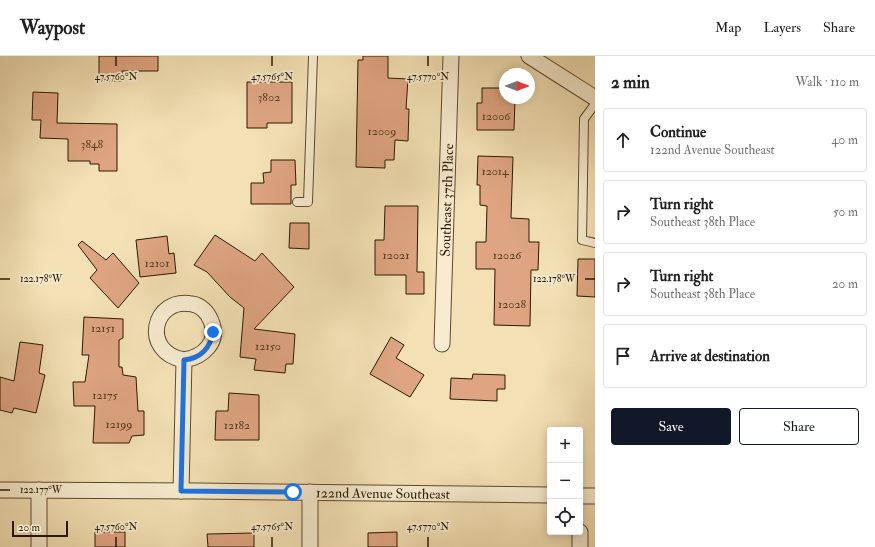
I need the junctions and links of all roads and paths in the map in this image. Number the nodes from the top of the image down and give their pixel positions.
1 (312, 56) edge
2 (450, 56) edge
3 (529, 56) edge
4 (595, 98) edge
5 (595, 104) edge
6 (297, 202) dead end
7 (595, 243) edge
8 (442, 344) dead end
9 (184, 360) dead end
10 (0, 490) edge
11 (39, 490) junction
12 (181, 491) junction
13 (310, 492) junction
14 (547, 495) edge
15 (583, 496) edge
16 (595, 496) edge
17 (580, 535) edge
18 (39, 547) edge
19 (310, 547) edge
20 (580, 547) edge

1 - 6 lane
2 - 8 street, Southeast 37th Place
3 - 4 street
5 - 7 lane
9 - 12 street
10 - 11 street, 122nd Avenue Southeast
11 - 12 street, 122nd Avenue Southeast
11 - 18 street
12 - 13 street, 122nd Avenue Southeast
13 - 14 street, 122nd Avenue Southeast
13 - 19 street
15 - 16 street
17 - 20 street

